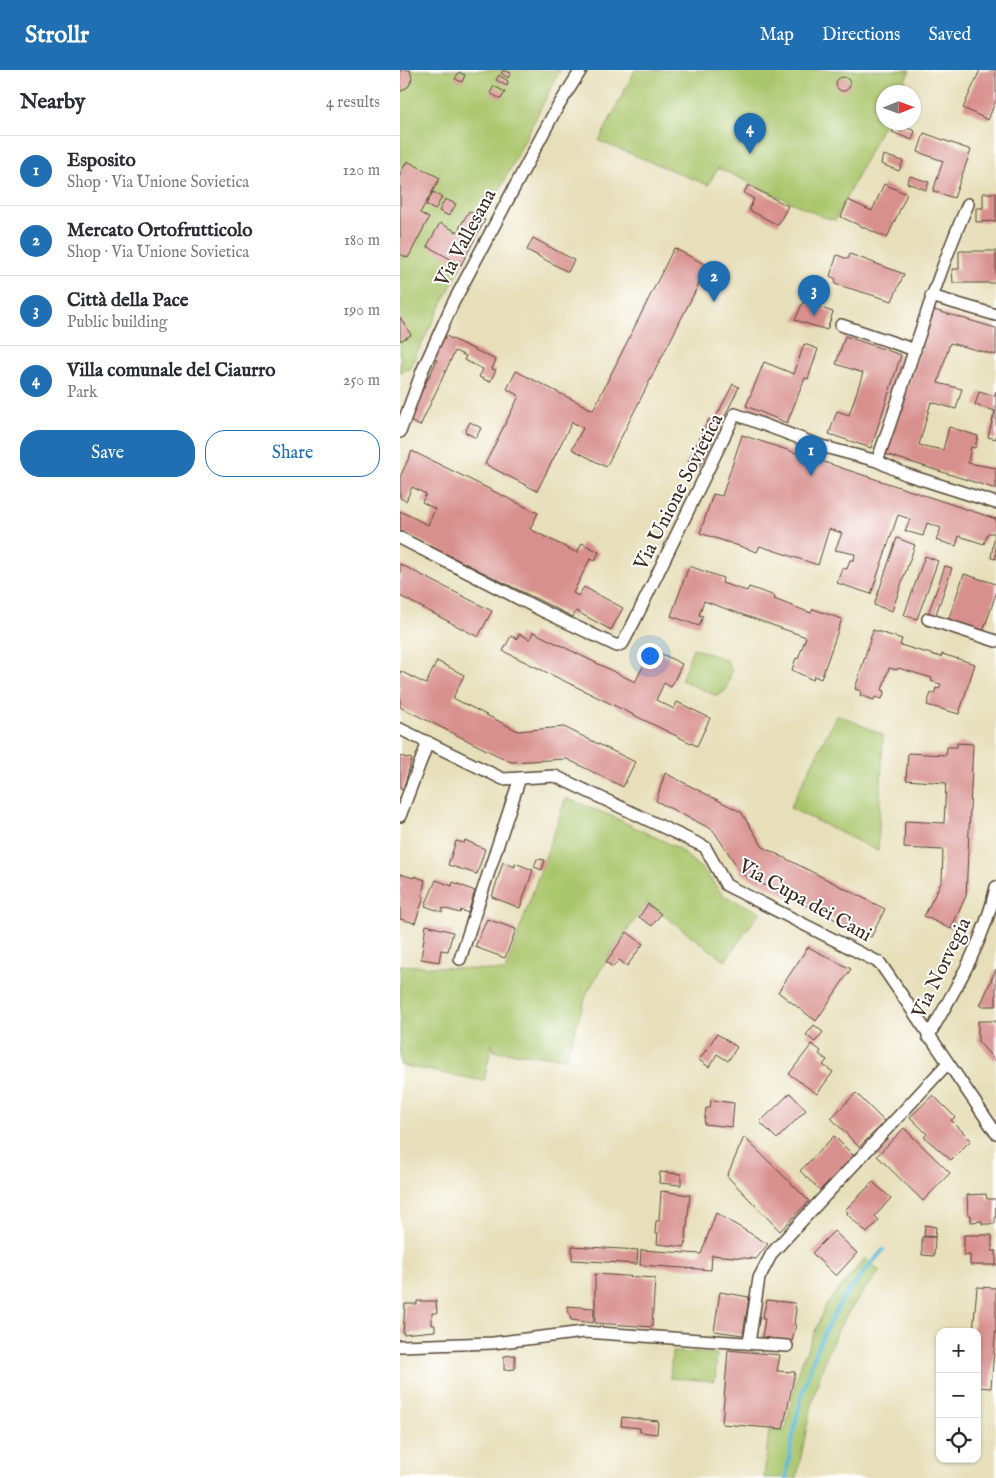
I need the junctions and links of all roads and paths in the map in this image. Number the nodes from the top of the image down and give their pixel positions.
1 (581, 70) edge
2 (968, 204) dead end
3 (931, 296) junction
4 (996, 315) edge
5 (841, 325) dead end
6 (915, 350) junction
7 (400, 431) edge
8 (877, 461) junction
9 (996, 503) edge
10 (400, 538) edge
11 (928, 619) dead end
12 (996, 641) edge
13 (400, 729) edge
14 (428, 742) junction
15 (520, 778) junction
16 (400, 816) edge
17 (996, 887) edge
18 (460, 959) dead end
19 (928, 1037) junction
20 (947, 1064) junction
21 (996, 1133) edge
22 (749, 1343) junction
23 (400, 1346) edge
24 (787, 1346) dead end

1 - 7 street, Via Vallesana
2 - 3 street
3 - 4 street
3 - 6 street
5 - 6 street
6 - 8 street
8 - 9 street, Via Unione Sovietica
8 - 10 street, Via Unione Sovietica
11 - 12 street
13 - 14 street, Via Cupa dei Cani
14 - 15 street, Via Cupa dei Cani
14 - 16 street
15 - 18 street
15 - 19 street, Via Cupa dei Cani
17 - 19 street, Via Norvegia
19 - 20 street, Via Cupa dei Cani
20 - 21 street, Via Cupa dei Cani
20 - 22 street
22 - 23 street
22 - 24 street

